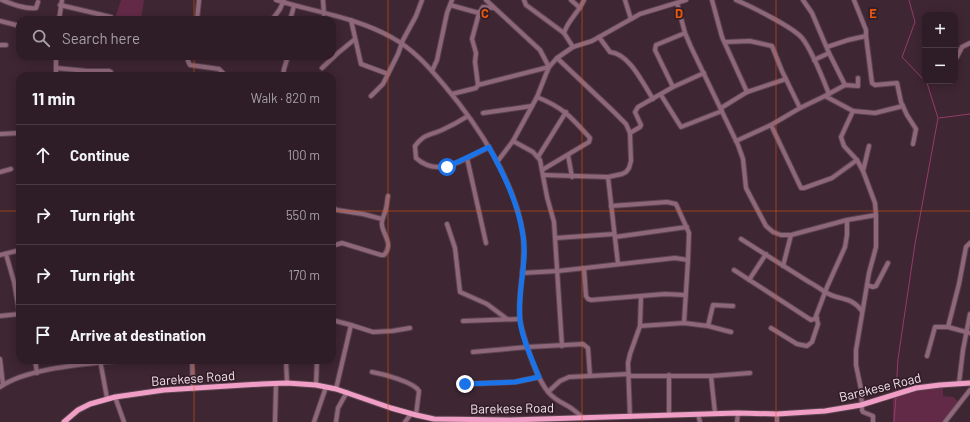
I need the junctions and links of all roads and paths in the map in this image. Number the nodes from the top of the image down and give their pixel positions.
1 (2, 0) edge
2 (199, 0) edge
3 (276, 0) edge
4 (323, 0) edge
5 (422, 0) edge
6 (452, 0) edge
7 (486, 0) edge
8 (524, 0) edge
9 (571, 0) edge
10 (584, 0) edge
11 (625, 0) edge
12 (686, 0) edge
13 (712, 0) edge
14 (736, 0) edge
15 (803, 0) edge
16 (854, 0) edge
17 (284, 1) edge
18 (38, 2) dead end
19 (61, 2) edge
20 (677, 3) junction
21 (294, 6) junction
22 (450, 6) junction
23 (495, 8) junction
24 (580, 8) junction
25 (479, 13) junction
26 (324, 14) junction
27 (59, 16) edge
28 (108, 16) edge
29 (197, 16) edge
30 (275, 16) edge
31 (291, 16) edge
32 (333, 16) edge
33 (336, 17) edge
34 (631, 19) junction
35 (351, 20) junction
36 (0, 21) edge
37 (16, 25) edge
38 (564, 33) junction
39 (685, 33) junction
40 (866, 36) junction
41 (599, 37) junction
42 (355, 39) junction
43 (725, 42) junction
44 (402, 43) junction
45 (970, 44) edge
46 (0, 45) edge
47 (6, 45) dead end
48 (572, 47) junction
49 (827, 47) junction
50 (829, 52) junction
51 (336, 55) edge
52 (958, 55) edge
53 (557, 58) junction
54 (56, 60) edge
55 (188, 60) edge
56 (287, 60) edge
57 (331, 60) edge
58 (814, 60) junction
59 (549, 67) junction
60 (56, 68) junction
61 (322, 68) dead end
62 (87, 71) joint
63 (432, 71) junction
64 (56, 72) edge
65 (110, 72) edge
66 (222, 72) edge
67 (284, 72) edge
68 (704, 73) junction
69 (388, 74) junction
70 (858, 78) dead end
71 (786, 79) junction
72 (478, 85) junction
73 (845, 85) junction
74 (673, 87) junction
75 (748, 92) junction
76 (452, 94) junction
77 (661, 95) junction
78 (827, 95) junction
79 (371, 96) dead end
80 (537, 97) junction
81 (652, 99) junction
82 (532, 106) junction
83 (903, 106) junction
84 (800, 108) junction
85 (722, 110) junction
86 (853, 111) junction
87 (566, 112) junction
88 (483, 113) dead end
89 (468, 116) junction
90 (771, 125) junction
91 (16, 133) edge
92 (630, 133) junction
93 (0, 134) edge
94 (736, 140) junction
95 (513, 141) junction
96 (913, 144) dead end
97 (869, 146) dead end
98 (489, 147) junction
99 (568, 154) junction
100 (538, 157) junction
101 (467, 158) junction
102 (856, 160) junction
103 (497, 162) junction
104 (11, 169) dead end
105 (542, 170) junction
106 (863, 171) junction
107 (0, 172) edge
108 (543, 175) junction
109 (572, 177) junction
110 (608, 178) junction
111 (388, 196) dead end
112 (611, 206) junction
113 (336, 209) edge
114 (876, 215) junction
115 (382, 219) junction
116 (847, 220) junction
117 (447, 224) dead end
118 (687, 227) junction
119 (615, 235) junction
120 (791, 235) junction
121 (556, 238) junction
122 (741, 239) dead end
123 (486, 243) dead end
124 (970, 243) edge
125 (336, 245) edge
126 (16, 251) edge
127 (6, 254) junction
128 (766, 254) junction
129 (0, 255) edge
130 (688, 260) junction
131 (888, 263) dead end
132 (618, 264) junction
133 (784, 266) junction
134 (584, 268) junction
135 (734, 270) dead end
136 (558, 271) junction
137 (522, 273) junction
138 (749, 280) junction
139 (867, 285) junction
140 (825, 292) junction
141 (16, 293) edge
142 (685, 295) junction
143 (640, 296) junction
144 (733, 306) dead end
145 (862, 311) junction
146 (970, 314) edge
147 (0, 316) edge
148 (16, 316) edge
149 (817, 318) junction
150 (507, 319) junction
151 (520, 319) junction
152 (336, 321) edge
153 (463, 321) dead end
154 (684, 323) junction
155 (351, 325) junction
156 (640, 326) junction
157 (708, 326) junction
158 (948, 327) junction
159 (410, 328) dead end
160 (771, 328) dead end
161 (731, 332) dead end
162 (968, 332) edge
163 (562, 346) junction
164 (528, 347) junction
165 (473, 352) dead end
166 (927, 356) dead end
167 (0, 359) edge
168 (36, 364) edge
169 (84, 364) edge
170 (101, 364) edge
171 (192, 364) edge
172 (286, 364) edge
173 (316, 364) edge
174 (37, 372) junction
175 (372, 372) dead end
176 (750, 373) dead end
177 (629, 375) junction
178 (669, 375) junction
179 (590, 376) junction
180 (711, 376) junction
181 (539, 377) junction
182 (287, 383) junction
183 (959, 383) junction
184 (970, 383) edge
185 (276, 384) junction
186 (465, 384) dead end
187 (316, 385) junction
188 (2, 386) edge
189 (326, 387) junction
190 (193, 389) junction
191 (336, 389) junction
192 (970, 390) edge
193 (347, 392) junction
194 (548, 392) junction
195 (115, 397) junction
196 (107, 398) junction
197 (862, 405) junction
198 (715, 413) junction
199 (738, 413) junction
200 (698, 414) junction
201 (777, 414) junction
202 (413, 415) junction
203 (669, 415) junction
204 (630, 416) junction
205 (649, 416) junction
206 (582, 418) junction
207 (425, 419) edge
208 (541, 420) edge
209 (572, 420) edge
210 (510, 421) edge
211 (64, 422) edge
212 (124, 422) edge
213 (275, 422) edge
214 (314, 422) edge
215 (336, 422) edge
216 (405, 422) edge
217 (648, 422) edge
218 (700, 422) edge
219 (738, 422) edge
220 (778, 422) edge
221 (873, 422) edge
222 (945, 422) edge

1 - 18 street
2 - 29 street
3 - 17 street
4 - 26 street
5 - 44 street
6 - 22 street
7 - 23 street
8 - 38 street
9 - 24 street
10 - 24 street
11 - 34 street
12 - 20 street
13 - 43 street
14 - 58 street
15 - 49 street
16 - 40 street
17 - 21 street
17 - 30 street
19 - 27 street
19 - 28 street
20 - 34 street
20 - 39 street
21 - 26 street
21 - 31 street
22 - 25 street
22 - 63 street
23 - 25 street
23 - 59 street
24 - 38 street
25 - 72 street
26 - 32 street
33 - 35 street
34 - 41 street
35 - 42 street
35 - 44 street
36 - 37 street
38 - 48 street
39 - 68 street
39 - 74 street
40 - 49 street
40 - 83 street
41 - 48 street
41 - 81 street
42 - 51 street
42 - 69 street
43 - 71 street
43 - 75 street
44 - 63 street
44 - 69 street
45 - 52 street
46 - 47 street
48 - 53 street
49 - 50 street
50 - 58 street
50 - 73 street
53 - 59 street
53 - 92 street
54 - 60 street
55 - 66 street
56 - 67 street
57 - 61 street
58 - 78 street
59 - 72 street
59 - 80 street
60 - 62 street
60 - 64 street
62 - 65 street
63 - 76 street
68 - 74 street
68 - 85 street
69 - 79 street
70 - 73 street
71 - 75 street
71 - 84 street
72 - 76 street
73 - 78 street
74 - 77 street
75 - 85 street
76 - 89 street
77 - 81 street
77 - 85 street
78 - 84 street
78 - 86 street
80 - 82 street
80 - 87 street
81 - 92 street
82 - 88 street
82 - 95 street
83 - 86 street
83 - 96 street
84 - 90 street
85 - 94 street
86 - 102 street
87 - 99 street
87 - 100 street
89 - 98 street
89 - 101 street
90 - 94 street
90 - 102 street
91 - 93 street
92 - 110 street
94 - 120 street
95 - 100 street
95 - 103 street
97 - 106 street
98 - 101 street
98 - 103 street
99 - 105 street
99 - 109 street
100 - 105 street
101 - 123 street
102 - 106 street
103 - 137 street
104 - 107 street
105 - 108 street
106 - 114 street
108 - 109 street
108 - 121 street
109 - 110 street
110 - 112 street
111 - 115 street
112 - 118 street
112 - 119 street
113 - 115 street
114 - 116 street
114 - 139 street
115 - 125 street
116 - 120 street
116 - 140 street
117 - 150 street
118 - 119 street
118 - 130 street
119 - 121 street
119 - 132 street
120 - 133 street
121 - 136 street
122 - 128 street
124 - 158 street
126 - 127 street
127 - 129 street
127 - 141 street
128 - 133 street
128 - 138 street
130 - 132 street
130 - 142 street
131 - 139 street
132 - 134 street
133 - 140 street
134 - 136 street
134 - 143 street
135 - 138 street
136 - 137 street
136 - 163 street
137 - 151 street
138 - 149 street
139 - 145 street
140 - 145 street
140 - 149 street
142 - 143 street
142 - 154 street
143 - 156 street
144 - 157 street
145 - 197 street
146 - 162 street
147 - 148 street
149 - 160 street
150 - 151 street
150 - 153 street
151 - 164 street
152 - 155 street
154 - 156 street
154 - 157 street
155 - 159 street
155 - 191 street
156 - 177 street
157 - 161 street
158 - 162 street
158 - 166 street
162 - 183 street
163 - 164 street
163 - 179 street
164 - 165 street
164 - 181 street
167 - 188 street
168 - 174 street
169 - 174 street
170 - 196 street
171 - 190 street
172 - 182 street
173 - 187 street
174 - 188 street
175 - 202 street
176 - 180 street
177 - 178 street
177 - 179 street
177 - 204 street
178 - 180 street
178 - 203 street
179 - 194 street
180 - 198 street
181 - 186 street
181 - 194 street
182 - 185 main road, Barekese Road
182 - 187 main road, Barekese Road
183 - 184 main road, Barekese Road
183 - 197 main road, Barekese Road
185 - 190 main road, Barekese Road
185 - 213 street
187 - 189 main road, Barekese Road
189 - 191 main road, Barekese Road
189 - 214 street
190 - 195 main road, Barekese Road
191 - 193 main road, Barekese Road
192 - 222 street
193 - 202 main road, Barekese Road
193 - 215 street
194 - 206 street
195 - 196 main road, Barekese Road
195 - 212 street
196 - 211 main road, Barekese Road
197 - 201 main road, Barekese Road
197 - 221 street
198 - 199 main road, Barekese Road
198 - 200 main road, Barekese Road
199 - 201 main road, Barekese Road
199 - 219 street
200 - 203 main road, Barekese Road
200 - 218 street
201 - 220 street
202 - 207 main road, Barekese Road
202 - 216 street
203 - 205 main road, Barekese Road
204 - 205 main road, Barekese Road
204 - 206 main road, Barekese Road
205 - 217 street
206 - 209 main road, Barekese Road
207 - 210 main road, Barekese Road
208 - 209 main road, Barekese Road
208 - 210 main road, Barekese Road

